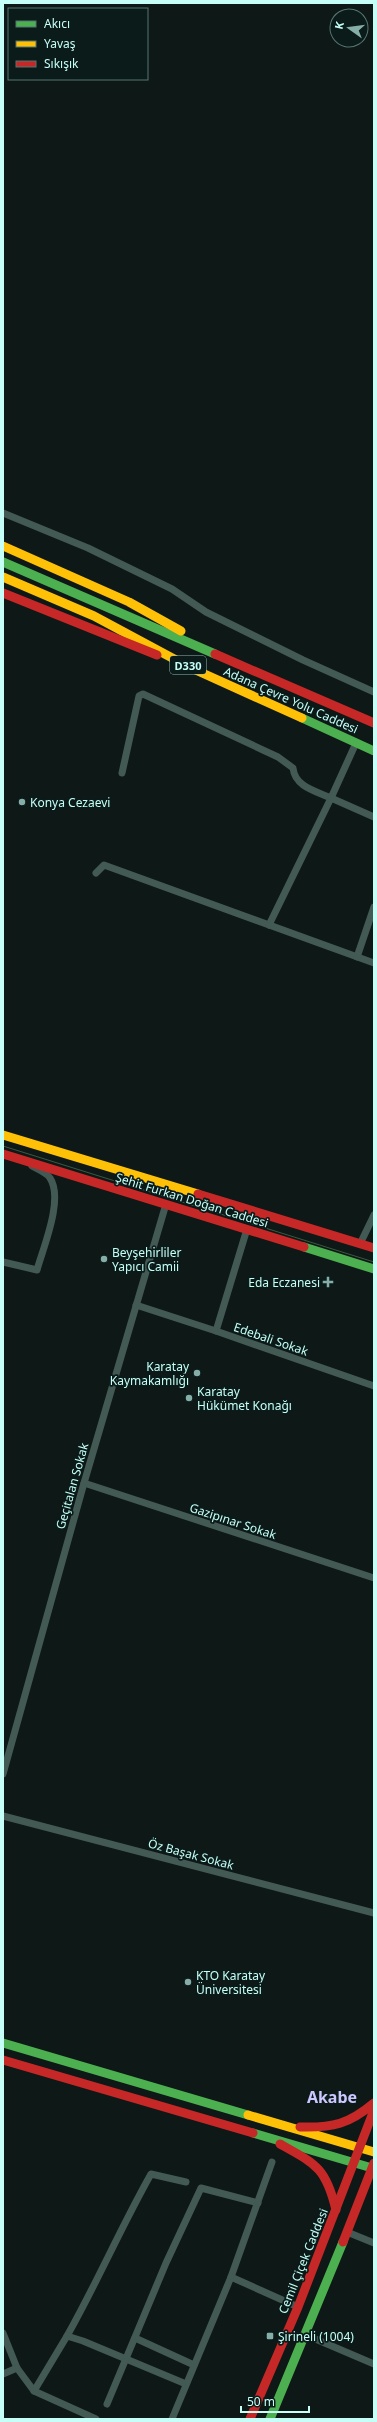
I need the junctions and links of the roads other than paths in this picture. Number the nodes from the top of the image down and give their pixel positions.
1 (3, 513) edge
2 (3, 546) edge
3 (3, 562) edge
4 (3, 577) edge
5 (3, 593) edge
6 (207, 649) junction
7 (190, 667) junction
8 (374, 692) edge
9 (374, 723) edge
10 (356, 743) junction
11 (374, 751) edge
12 (122, 773) dead end
13 (331, 798) junction
14 (374, 818) edge
15 (96, 873) dead end
16 (374, 907) edge
17 (269, 925) junction
18 (357, 957) junction
19 (374, 963) edge
20 (3, 1135) edge
21 (3, 1154) edge
22 (25, 1161) junction
23 (166, 1204) junction
24 (374, 1215) edge
25 (247, 1229) junction
26 (360, 1244) junction
27 (374, 1248) edge
28 (3, 1262) edge
29 (374, 1269) edge
30 (136, 1305) junction
31 (216, 1331) junction
32 (374, 1386) edge
33 (84, 1483) junction
34 (374, 1578) edge
35 (3, 1774) edge
36 (3, 1816) edge
37 (374, 1913) edge
38 (3, 2043) edge
39 (3, 2060) edge
40 (374, 2103) edge
41 (374, 2110) edge
42 (279, 2125) junction
43 (264, 2136) junction
44 (359, 2148) junction
45 (374, 2152) edge
46 (272, 2162) dead end
47 (354, 2162) junction
48 (373, 2166) edge
49 (186, 2182) dead end
50 (258, 2203) junction
51 (336, 2210) junction
52 (347, 2232) junction
53 (374, 2243) edge
54 (231, 2277) junction
55 (298, 2307) junction
56 (3, 2333) edge
57 (306, 2335) junction
58 (67, 2336) junction
59 (135, 2338) junction
60 (126, 2359) junction
61 (194, 2364) junction
62 (374, 2364) edge
63 (17, 2368) junction
64 (3, 2374) edge
65 (186, 2384) junction
66 (34, 2391) junction
67 (107, 2404) dead end
68 (96, 2419) edge
69 (172, 2419) edge
70 (250, 2419) edge
71 (270, 2419) edge

1 - 8 street
2 - 6 main road
3 - 6 main road, Adana Çevre Yolu Caddesi / D330
4 - 7 main road, Adana Çevre Yolu Caddesi / D330
5 - 7 main road
6 - 9 main road, Adana Çevre Yolu Caddesi / D330
7 - 10 main road, Adana Çevre Yolu Caddesi / D330
10 - 11 main road, Adana Çevre Yolu Caddesi / D330
10 - 13 street
12 - 13 street
13 - 14 street
13 - 17 street
15 - 17 street
16 - 18 street
17 - 18 street
18 - 19 street
20 - 26 main road, Şehit Furkan Doğan Caddesi
21 - 22 main road, Şehit Furkan Doğan Caddesi
22 - 23 main road, Şehit Furkan Doğan Caddesi
22 - 28 street
23 - 25 main road, Şehit Furkan Doğan Caddesi
23 - 30 street, Geçitalan Sokak
24 - 26 street
25 - 29 main road, Şehit Furkan Doğan Caddesi
25 - 31 street, Edebali Sokak
26 - 27 main road, Şehit Furkan Doğan Caddesi
30 - 31 street
30 - 33 street, Geçitalan Sokak
31 - 32 street, Edebali Sokak
33 - 34 street, Gazipınar Sokak
33 - 35 street, Geçitalan Sokak
36 - 37 street, Öz Başak Sokak
38 - 42 main road
39 - 43 main road
40 - 42 main road
41 - 44 main road, Cemil Çiçek Caddesi
42 - 44 main road
43 - 47 main road
43 - 51 main road
44 - 45 main road
44 - 47 main road, Cemil Çiçek Caddesi
46 - 50 street
47 - 48 main road
47 - 51 main road, Cemil Çiçek Caddesi
48 - 52 main road
49 - 58 street
50 - 54 street
50 - 59 street
51 - 55 main road, Cemil Çiçek Caddesi
52 - 53 street
52 - 57 main road
54 - 55 street
54 - 61 street
55 - 70 main road, Cemil Çiçek Caddesi
56 - 63 street
57 - 62 street
57 - 71 main road
58 - 60 street
58 - 66 street
59 - 60 street
59 - 61 street
60 - 65 street
60 - 67 street
61 - 65 street
63 - 64 street
63 - 66 street
65 - 69 street
66 - 68 street

